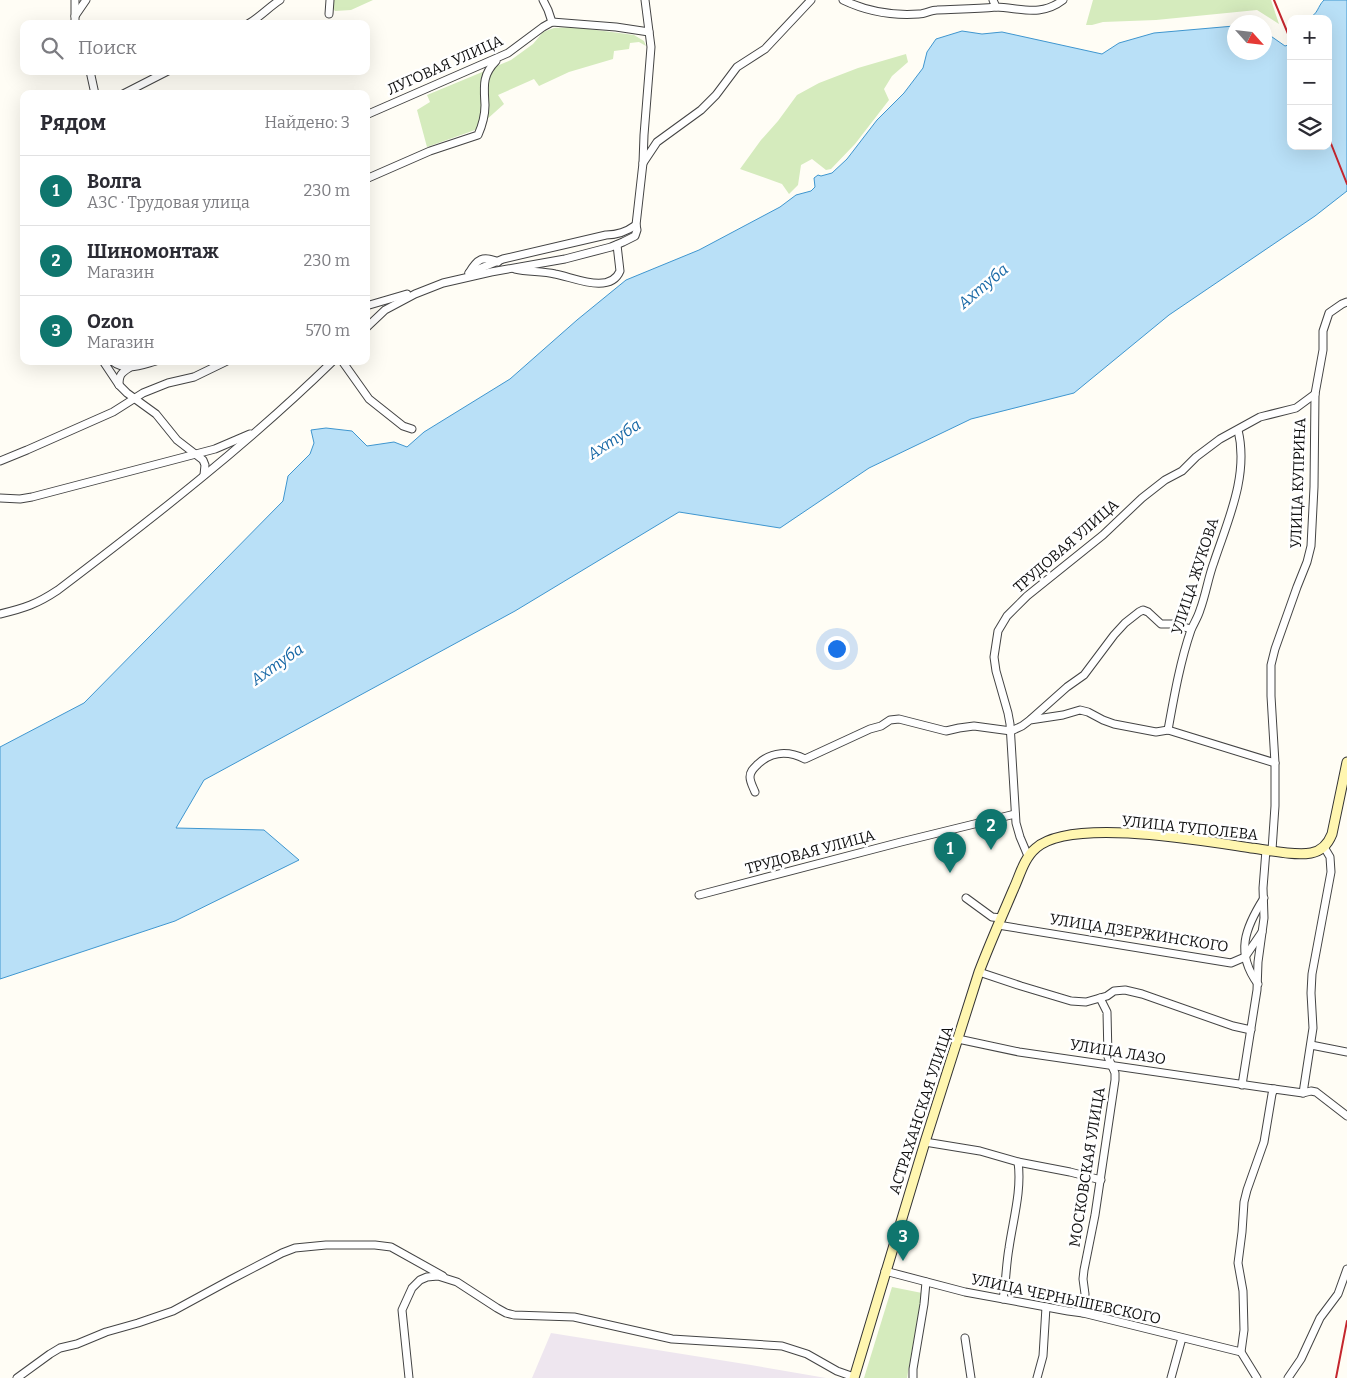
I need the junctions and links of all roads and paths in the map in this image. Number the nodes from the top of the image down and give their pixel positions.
1 (75, 0) edge
2 (86, 0) edge
3 (280, 0) edge
4 (330, 0) edge
5 (543, 0) edge
6 (645, 0) edge
7 (812, 0) edge
8 (843, 0) edge
9 (1063, 0) edge
10 (274, 2) edge
11 (994, 3) edge
12 (329, 14) dead end
13 (75, 20) edge
14 (254, 20) edge
15 (552, 22) junction
16 (649, 32) junction
17 (499, 57) junction
18 (91, 75) edge
19 (160, 75) edge
20 (94, 90) edge
21 (131, 90) edge
22 (370, 113) edge
23 (643, 163) junction
24 (370, 177) edge
25 (636, 226) junction
26 (617, 244) junction
27 (498, 261) junction
28 (513, 268) junction
29 (467, 275) junction
30 (443, 283) junction
31 (1347, 302) edge
32 (370, 306) edge
33 (370, 324) edge
34 (106, 365) edge
35 (118, 365) edge
36 (141, 365) edge
37 (219, 365) edge
38 (329, 365) edge
39 (345, 365) edge
40 (129, 368) junction
41 (119, 385) junction
42 (1315, 394) junction
43 (135, 398) junction
44 (412, 429) dead end
45 (1238, 430) junction
46 (255, 432) junction
47 (196, 454) junction
48 (0, 460) edge
49 (204, 475) junction
50 (0, 498) edge
51 (0, 614) edge
52 (1191, 630) junction
53 (1030, 720) junction
54 (1168, 730) junction
55 (1011, 731) junction
56 (1347, 762) edge
57 (1275, 763) junction
58 (755, 792) dead end
59 (1015, 814) junction
60 (1324, 847) junction
61 (1269, 850) junction
62 (1028, 856) junction
63 (699, 895) dead end
64 (966, 898) dead end
65 (1264, 898) junction
66 (999, 922) junction
67 (1262, 932) junction
68 (1245, 957) junction
69 (979, 972) junction
70 (1258, 984) junction
71 (1100, 998) junction
72 (1251, 1030) junction
73 (958, 1039) junction
74 (1311, 1045) junction
75 (1347, 1052) edge
76 (1111, 1064) junction
77 (1242, 1085) junction
78 (1274, 1089) junction
79 (1303, 1093) junction
80 (1347, 1116) edge
81 (925, 1142) junction
82 (1018, 1162) junction
83 (1101, 1180) junction
84 (1347, 1269) edge
85 (885, 1271) junction
86 (446, 1278) junction
87 (926, 1282) junction
88 (1003, 1299) junction
89 (1046, 1307) junction
90 (1083, 1313) junction
91 (965, 1338) dead end
92 (1182, 1338) junction
93 (1241, 1352) junction
94 (17, 1378) edge
95 (410, 1378) edge
96 (854, 1378) edge
97 (914, 1378) edge
98 (971, 1378) edge
99 (1037, 1378) edge
100 (1171, 1378) edge
101 (1257, 1378) edge
102 (1288, 1378) edge

1 - 13 street
2 - 13 street
3 - 10 street
4 - 12 street
5 - 15 street
6 - 16 street
7 - 23 street
8 - 11 street
9 - 11 street
10 - 14 street
15 - 16 street
15 - 17 street, ЛУГОВАЯ УЛИЦА
16 - 23 street
17 - 22 street, ЛУГОВАЯ УЛИЦА
17 - 24 street
18 - 20 street
19 - 21 street
23 - 25 street
25 - 26 street
25 - 27 street
26 - 28 street
26 - 28 street
27 - 28 street
27 - 29 street
28 - 29 street
29 - 30 street
30 - 32 street
30 - 33 street
31 - 42 street, УЛИЦА КУПРИНА
34 - 41 street
35 - 40 street
36 - 40 street
37 - 43 street
38 - 46 street
39 - 44 street
40 - 41 street
41 - 43 street
42 - 45 street, ТРУДОВАЯ УЛИЦА
42 - 57 street, УЛИЦА КУПРИНА
43 - 47 street
43 - 48 street
45 - 52 street, УЛИЦА ЖУКОВА
45 - 55 street, ТРУДОВАЯ УЛИЦА
46 - 47 street
46 - 49 street
47 - 49 street
47 - 50 street
49 - 51 street
52 - 53 street
52 - 54 street, УЛИЦА ЖУКОВА
53 - 54 street
53 - 55 street
54 - 57 street
55 - 58 street
55 - 59 street, ТРУДОВАЯ УЛИЦА
56 - 60 main road
57 - 61 street, УЛИЦА КУПРИНА
59 - 62 street, ТРУДОВАЯ УЛИЦА
59 - 63 street, ТРУДОВАЯ УЛИЦА
60 - 61 main road, УЛИЦА ТУПОЛЕВА
60 - 74 street
61 - 62 main road, УЛИЦА ТУПОЛЕВА
61 - 65 street, УЛИЦА КУПРИНА
62 - 66 main road, АСТРАХАНСКАЯ УЛИЦА
64 - 66 street, УЛИЦА ДЗЕРЖИНСКОГО
65 - 67 street, УЛИЦА КУПРИНА
65 - 68 street
66 - 68 street, УЛИЦА ДЗЕРЖИНСКОГО
66 - 69 main road, АСТРАХАНСКАЯ УЛИЦА
67 - 68 street, УЛИЦА ДЗЕРЖИНСКОГО
67 - 70 street, УЛИЦА КУПРИНА
68 - 70 street
69 - 71 street
69 - 73 main road, АСТРАХАНСКАЯ УЛИЦА
70 - 72 street, УЛИЦА КУПРИНА
71 - 72 street
71 - 76 street, МОСКОВСКАЯ УЛИЦА
72 - 77 street, УЛИЦА КУПРИНА
73 - 76 street, УЛИЦА ЛАЗО
73 - 81 main road, АСТРАХАНСКАЯ УЛИЦА
74 - 75 street
74 - 79 street
76 - 77 street, УЛИЦА ЛАЗО
76 - 83 street, МОСКОВСКАЯ УЛИЦА
77 - 78 street, УЛИЦА ЛАЗО
78 - 79 street, УЛИЦА ЛАЗО
78 - 93 street
79 - 80 street, УЛИЦА ЛАЗО
81 - 82 street
81 - 85 main road, АСТРАХАНСКАЯ УЛИЦА
82 - 83 street
82 - 88 street
83 - 90 street, МОСКОВСКАЯ УЛИЦА
84 - 102 street
85 - 87 street, УЛИЦА ЧЕРНЫШЕВСКОГО
85 - 96 main road, АСТРАХАНСКАЯ УЛИЦА
86 - 94 street
86 - 95 street
86 - 96 street
87 - 88 street, УЛИЦА ЧЕРНЫШЕВСКОГО
87 - 97 street
88 - 89 street, УЛИЦА ЧЕРНЫШЕВСКОГО
89 - 90 street, УЛИЦА ЧЕРНЫШЕВСКОГО
89 - 99 street
90 - 92 street, УЛИЦА ЧЕРНЫШЕВСКОГО
91 - 98 street
92 - 93 street, УЛИЦА ЧЕРНЫШЕВСКОГО
92 - 100 street
93 - 101 street

